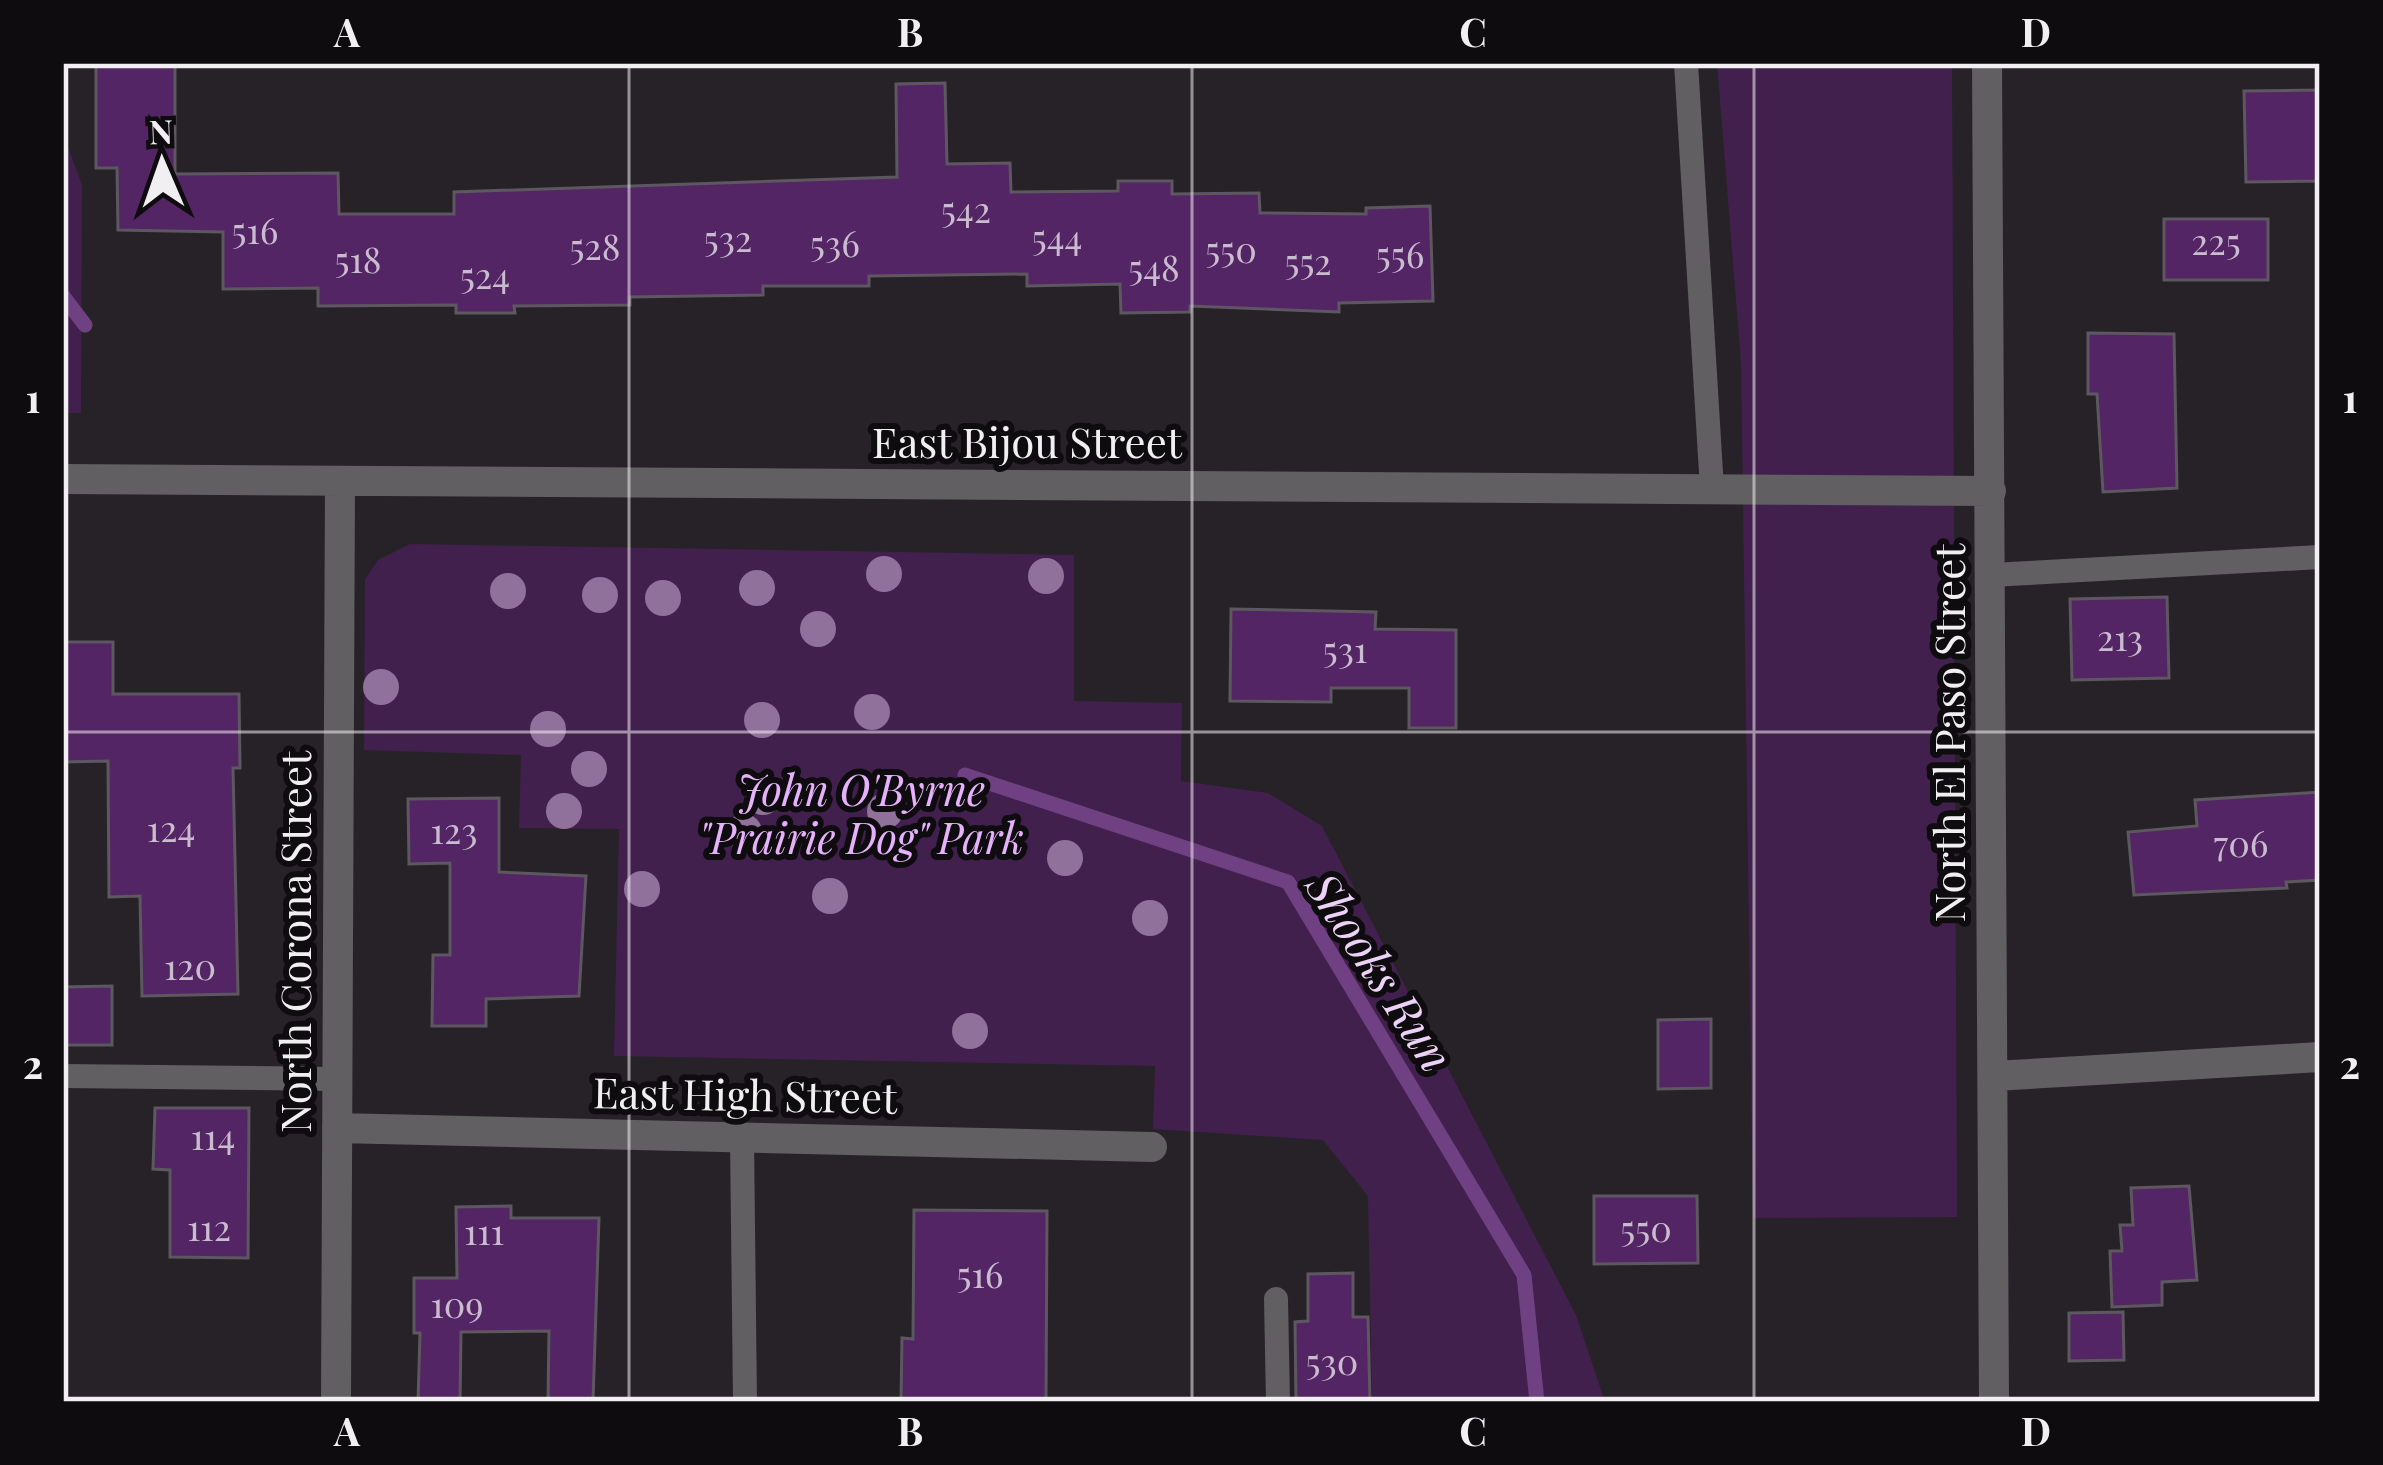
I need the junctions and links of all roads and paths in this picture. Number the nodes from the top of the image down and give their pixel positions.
1 (1686, 63) edge
2 (1987, 63) edge
3 (63, 478) edge
4 (340, 482) junction
5 (1712, 489) junction
6 (1991, 491) junction
7 (2320, 557) edge
8 (1991, 574) junction
9 (2320, 1057) edge
10 (63, 1076) edge
11 (1994, 1076) junction
12 (338, 1079) junction
13 (337, 1128) junction
14 (742, 1138) junction
15 (1152, 1147) dead end
16 (1276, 1299) dead end
17 (336, 1402) edge
18 (745, 1402) edge
19 (1278, 1402) edge
20 (1994, 1402) edge

1 - 5 lane
2 - 6 street, North El Paso Street
3 - 4 street, East Bijou Street
4 - 5 street, East Bijou Street
4 - 12 street, North Corona Street
5 - 6 street, East Bijou Street
6 - 8 street, North El Paso Street
7 - 8 lane
8 - 11 street, North El Paso Street
9 - 11 street
10 - 12 lane
11 - 20 street, North El Paso Street
12 - 13 street, North Corona Street
13 - 14 street, East High Street
13 - 17 street, North Corona Street
14 - 15 street, East High Street
14 - 18 lane
16 - 19 lane

